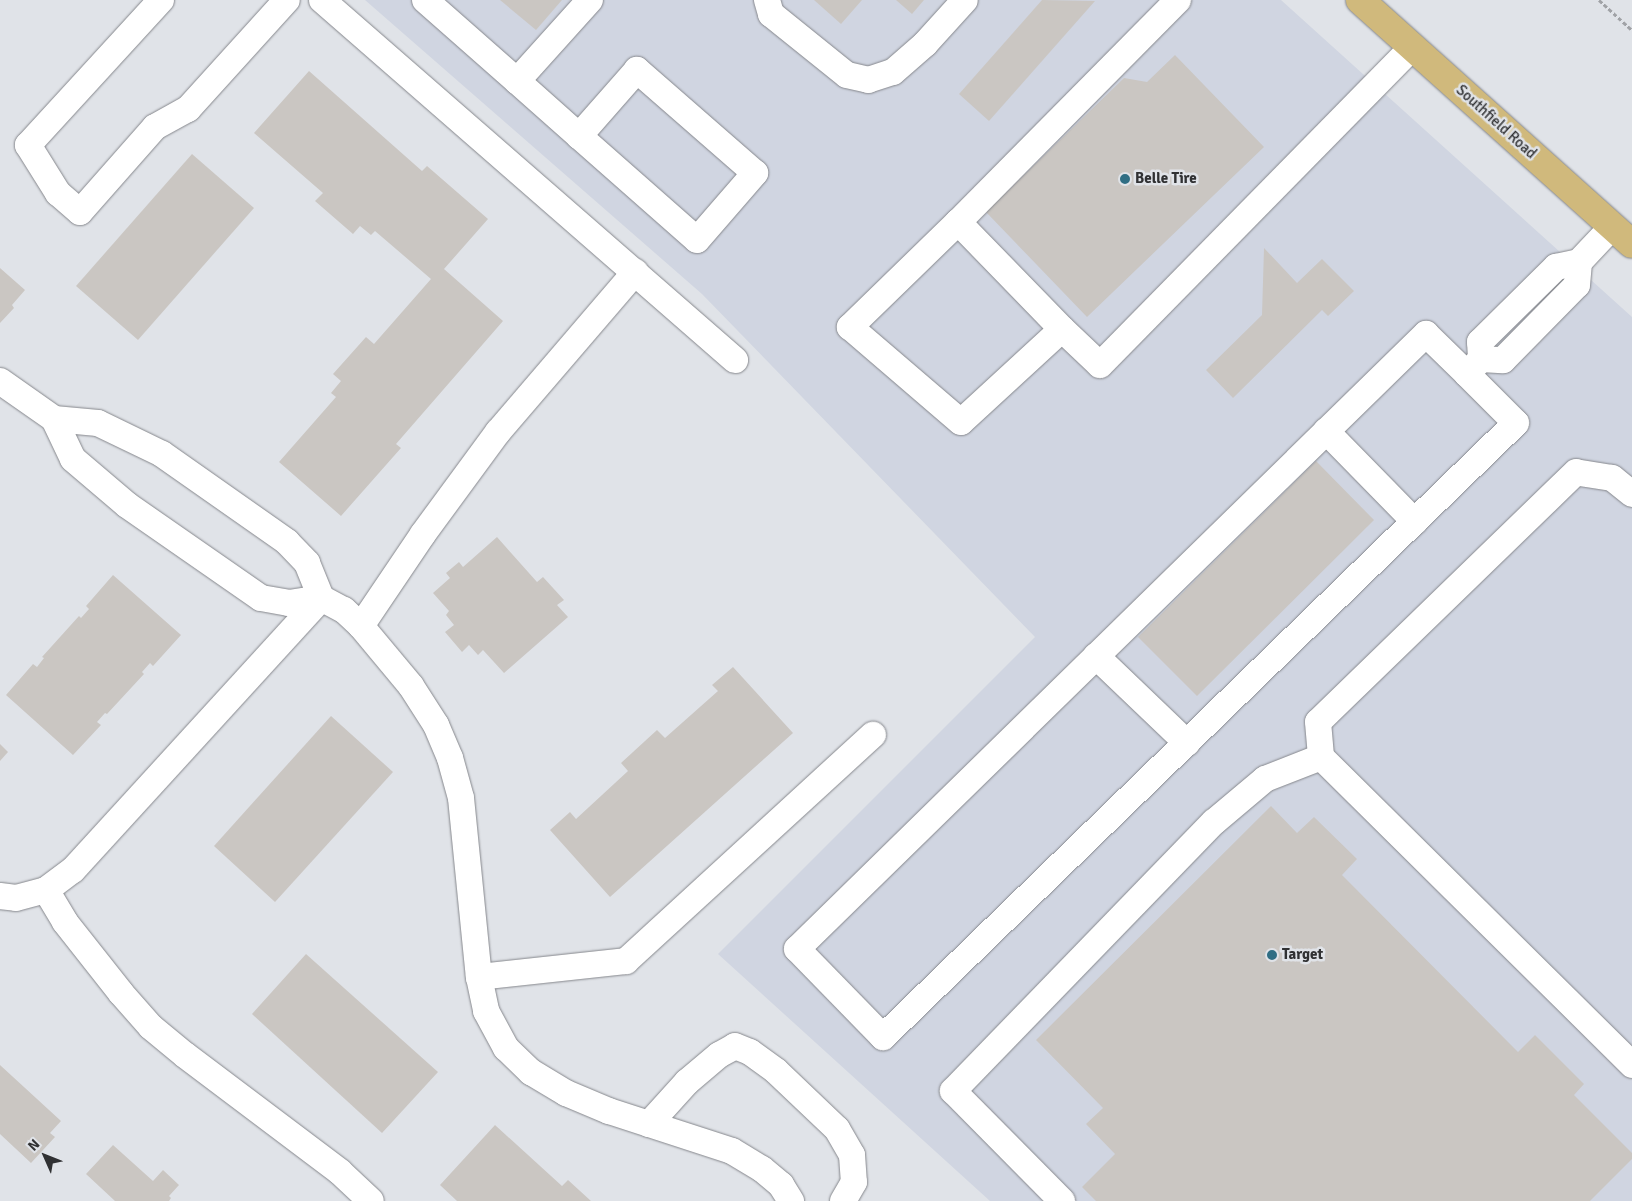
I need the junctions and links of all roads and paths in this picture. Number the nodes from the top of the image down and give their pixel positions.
1 (161, 0) edge
2 (286, 0) edge
3 (322, 0) edge
4 (425, 0) edge
5 (590, 0) edge
6 (767, 0) edge
7 (965, 0) edge
8 (1178, 0) edge
9 (1360, 0) edge
10 (1599, 0) edge
11 (1632, 30) edge
12 (1412, 47) junction
13 (517, 81) junction
14 (579, 136) junction
15 (958, 222) junction
16 (1612, 226) junction
17 (1632, 244) edge
18 (635, 272) junction
19 (1062, 328) junction
20 (735, 360) dead end
21 (1474, 367) junction
22 (0, 380) edge
23 (54, 419) junction
24 (1326, 431) junction
25 (1632, 494) edge
26 (1415, 522) junction
27 (321, 598) junction
28 (362, 626) junction
29 (1096, 656) junction
30 (872, 734) dead end
31 (1187, 743) junction
32 (1320, 757) junction
33 (46, 890) junction
34 (0, 896) edge
35 (479, 978) junction
36 (1632, 1064) edge
37 (649, 1124) junction
38 (371, 1201) edge
39 (791, 1201) edge
40 (843, 1201) edge
41 (1062, 1201) edge

1 - 2 lane
3 - 18 lane
4 - 13 lane
5 - 13 lane
6 - 7 lane
8 - 15 lane
9 - 12 main road, Southfield Road
10 - 11 path
12 - 16 main road, Southfield Road
12 - 19 lane
13 - 14 lane
14 - 14 lane
15 - 19 lane
15 - 19 lane
16 - 17 main road, Southfield Road
16 - 21 lane
18 - 20 lane
18 - 28 lane
21 - 24 lane
21 - 26 lane
22 - 23 lane
23 - 27 lane
23 - 27 lane
24 - 26 lane
24 - 29 lane
25 - 32 lane
26 - 31 lane
27 - 28 lane
27 - 33 lane
28 - 35 lane
29 - 31 lane
29 - 31 lane
30 - 35 lane
32 - 36 lane
32 - 41 lane
33 - 34 lane
33 - 38 lane
35 - 37 lane
37 - 39 lane
37 - 40 lane

